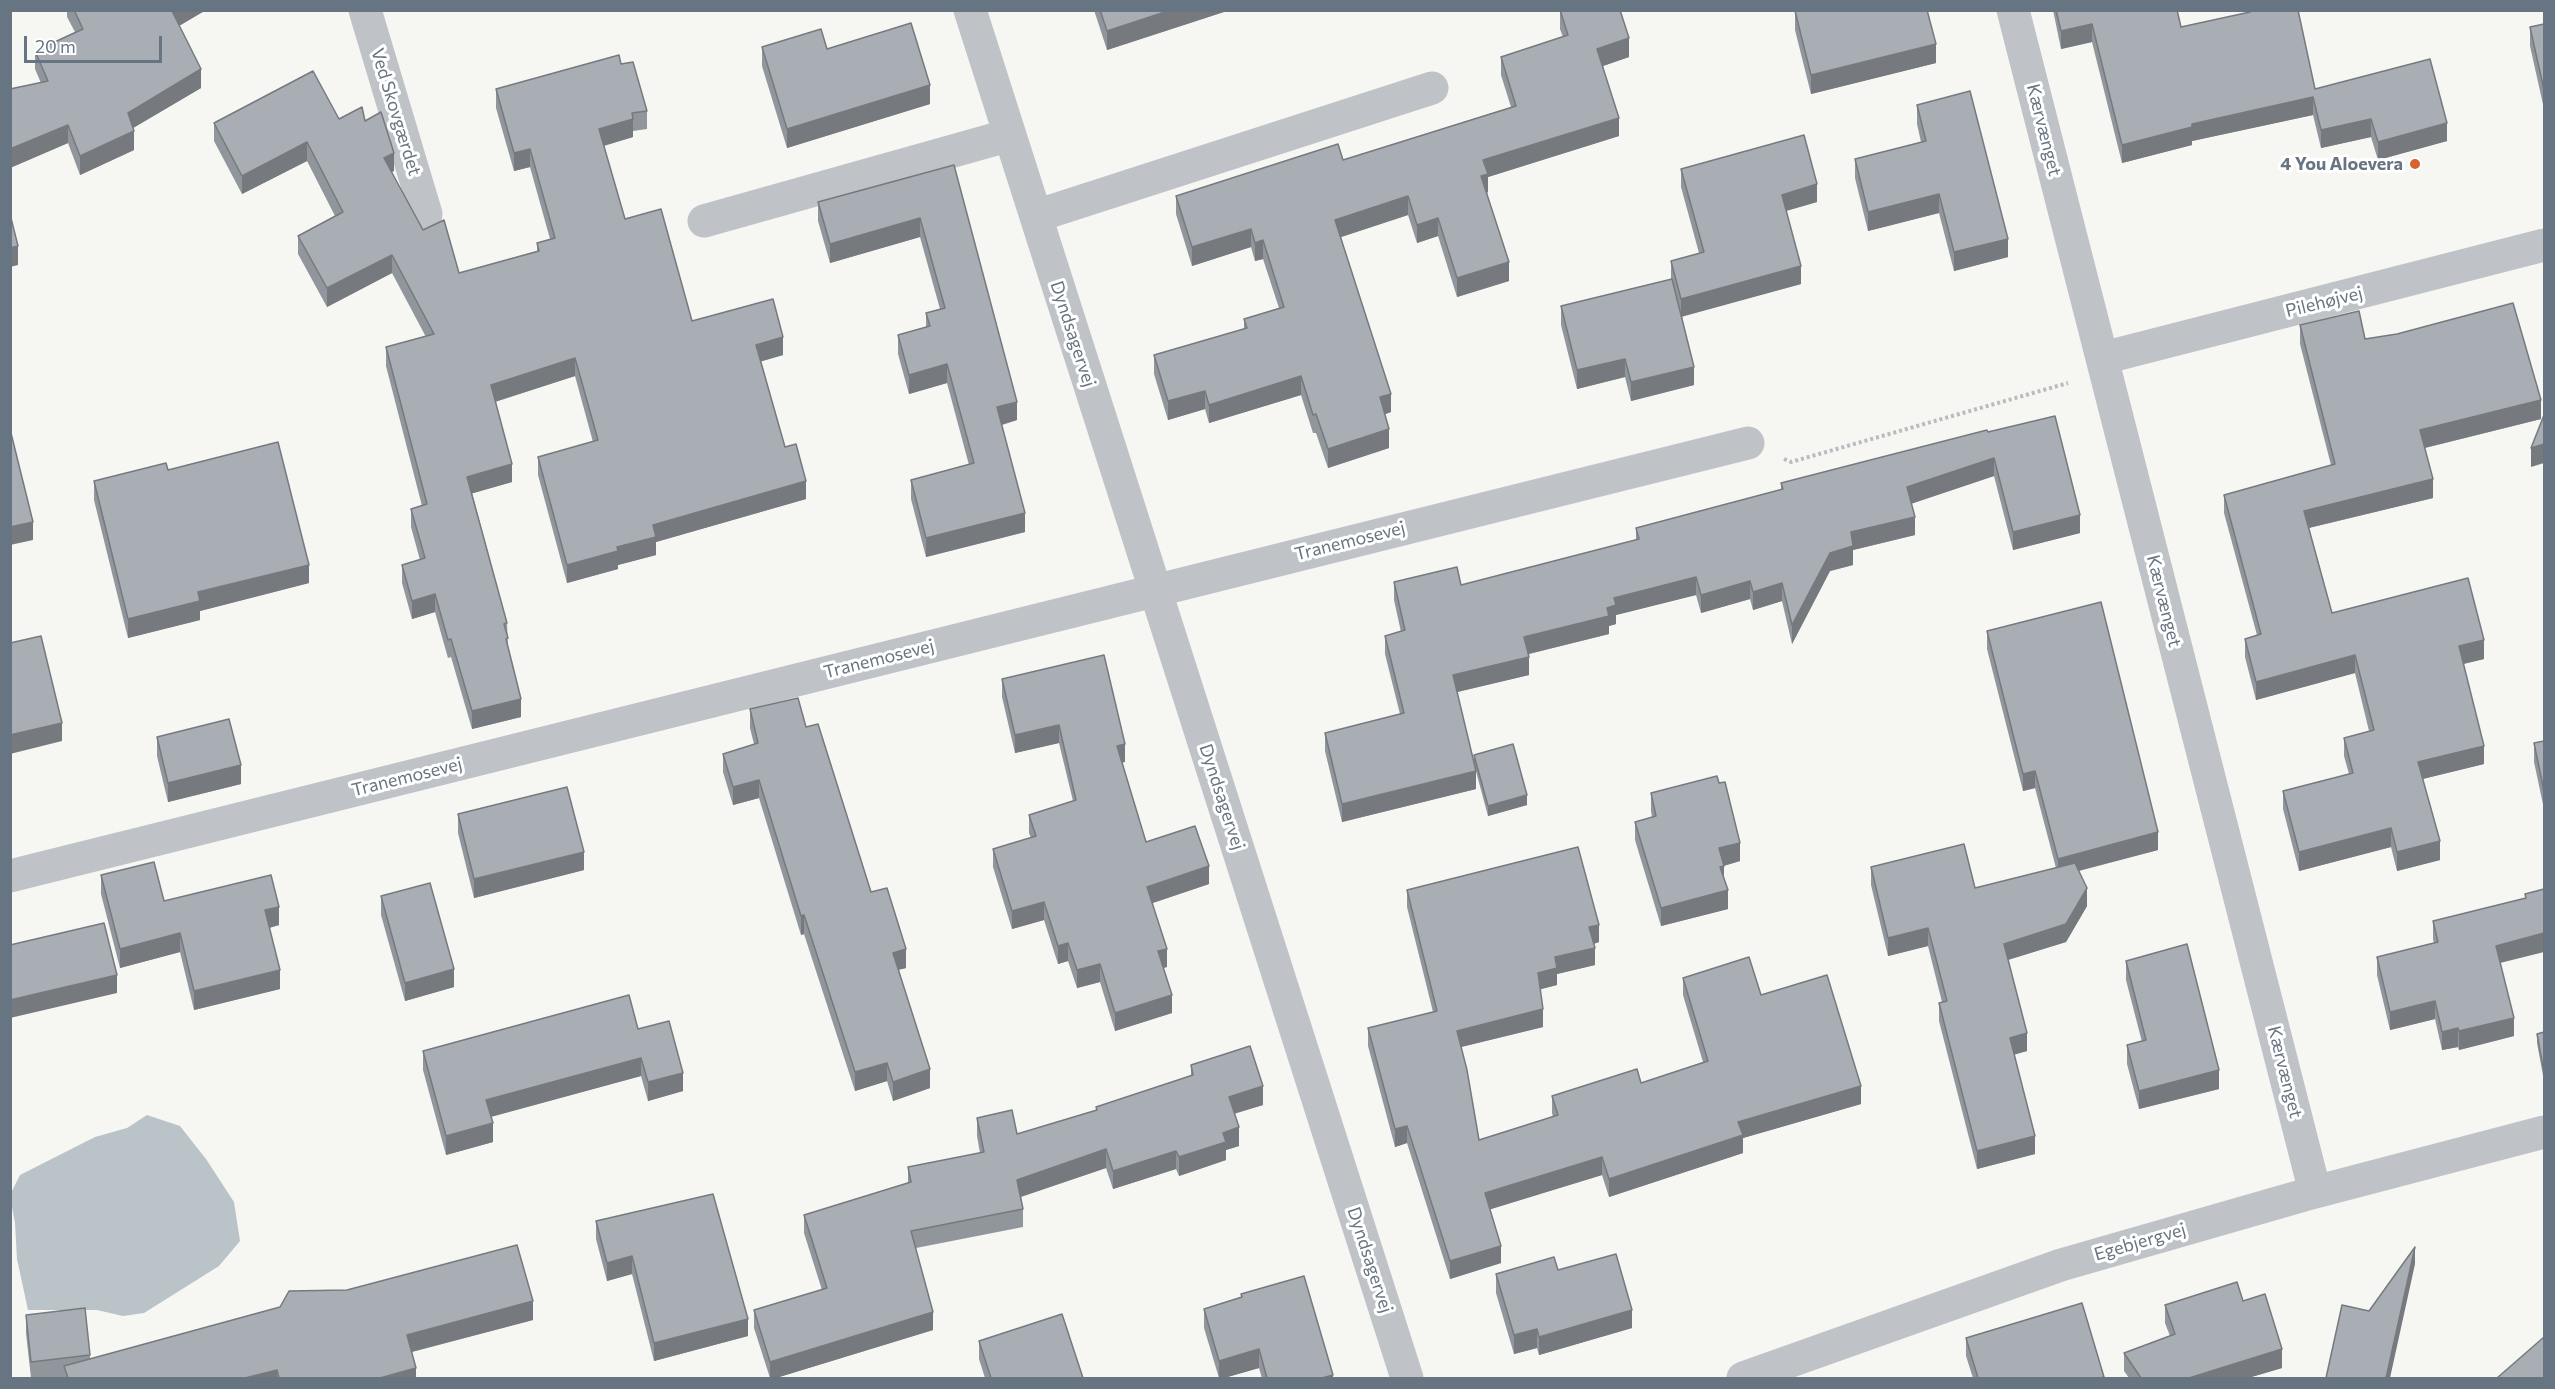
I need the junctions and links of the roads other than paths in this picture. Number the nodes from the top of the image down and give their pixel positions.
1 (365, 10) edge
2 (970, 10) edge
3 (2013, 10) edge
4 (1432, 88) dead end
5 (1010, 135) junction
6 (426, 213) dead end
7 (1036, 216) junction
8 (704, 221) dead end
9 (2544, 245) edge
10 (2104, 366) junction
11 (1748, 443) road end
12 (1155, 590) junction
13 (10, 876) edge
14 (2544, 1132) edge
15 (2315, 1192) junction
16 (1407, 1378) edge
17 (1743, 1378) edge

1 - 6 street, Ved Skovgærdet
2 - 5 street, Dyndsagervej
3 - 10 street, Kærvænget
4 - 7 street
5 - 7 street, Dyndsagervej
5 - 8 street
7 - 12 street, Dyndsagervej
9 - 10 street, Pilehøjvej
10 - 15 street, Kærvænget
11 - 12 street, Tranemosevej
12 - 13 street, Tranemosevej
12 - 16 street, Dyndsagervej
14 - 15 street, Egebjergvej
15 - 17 street, Egebjergvej

